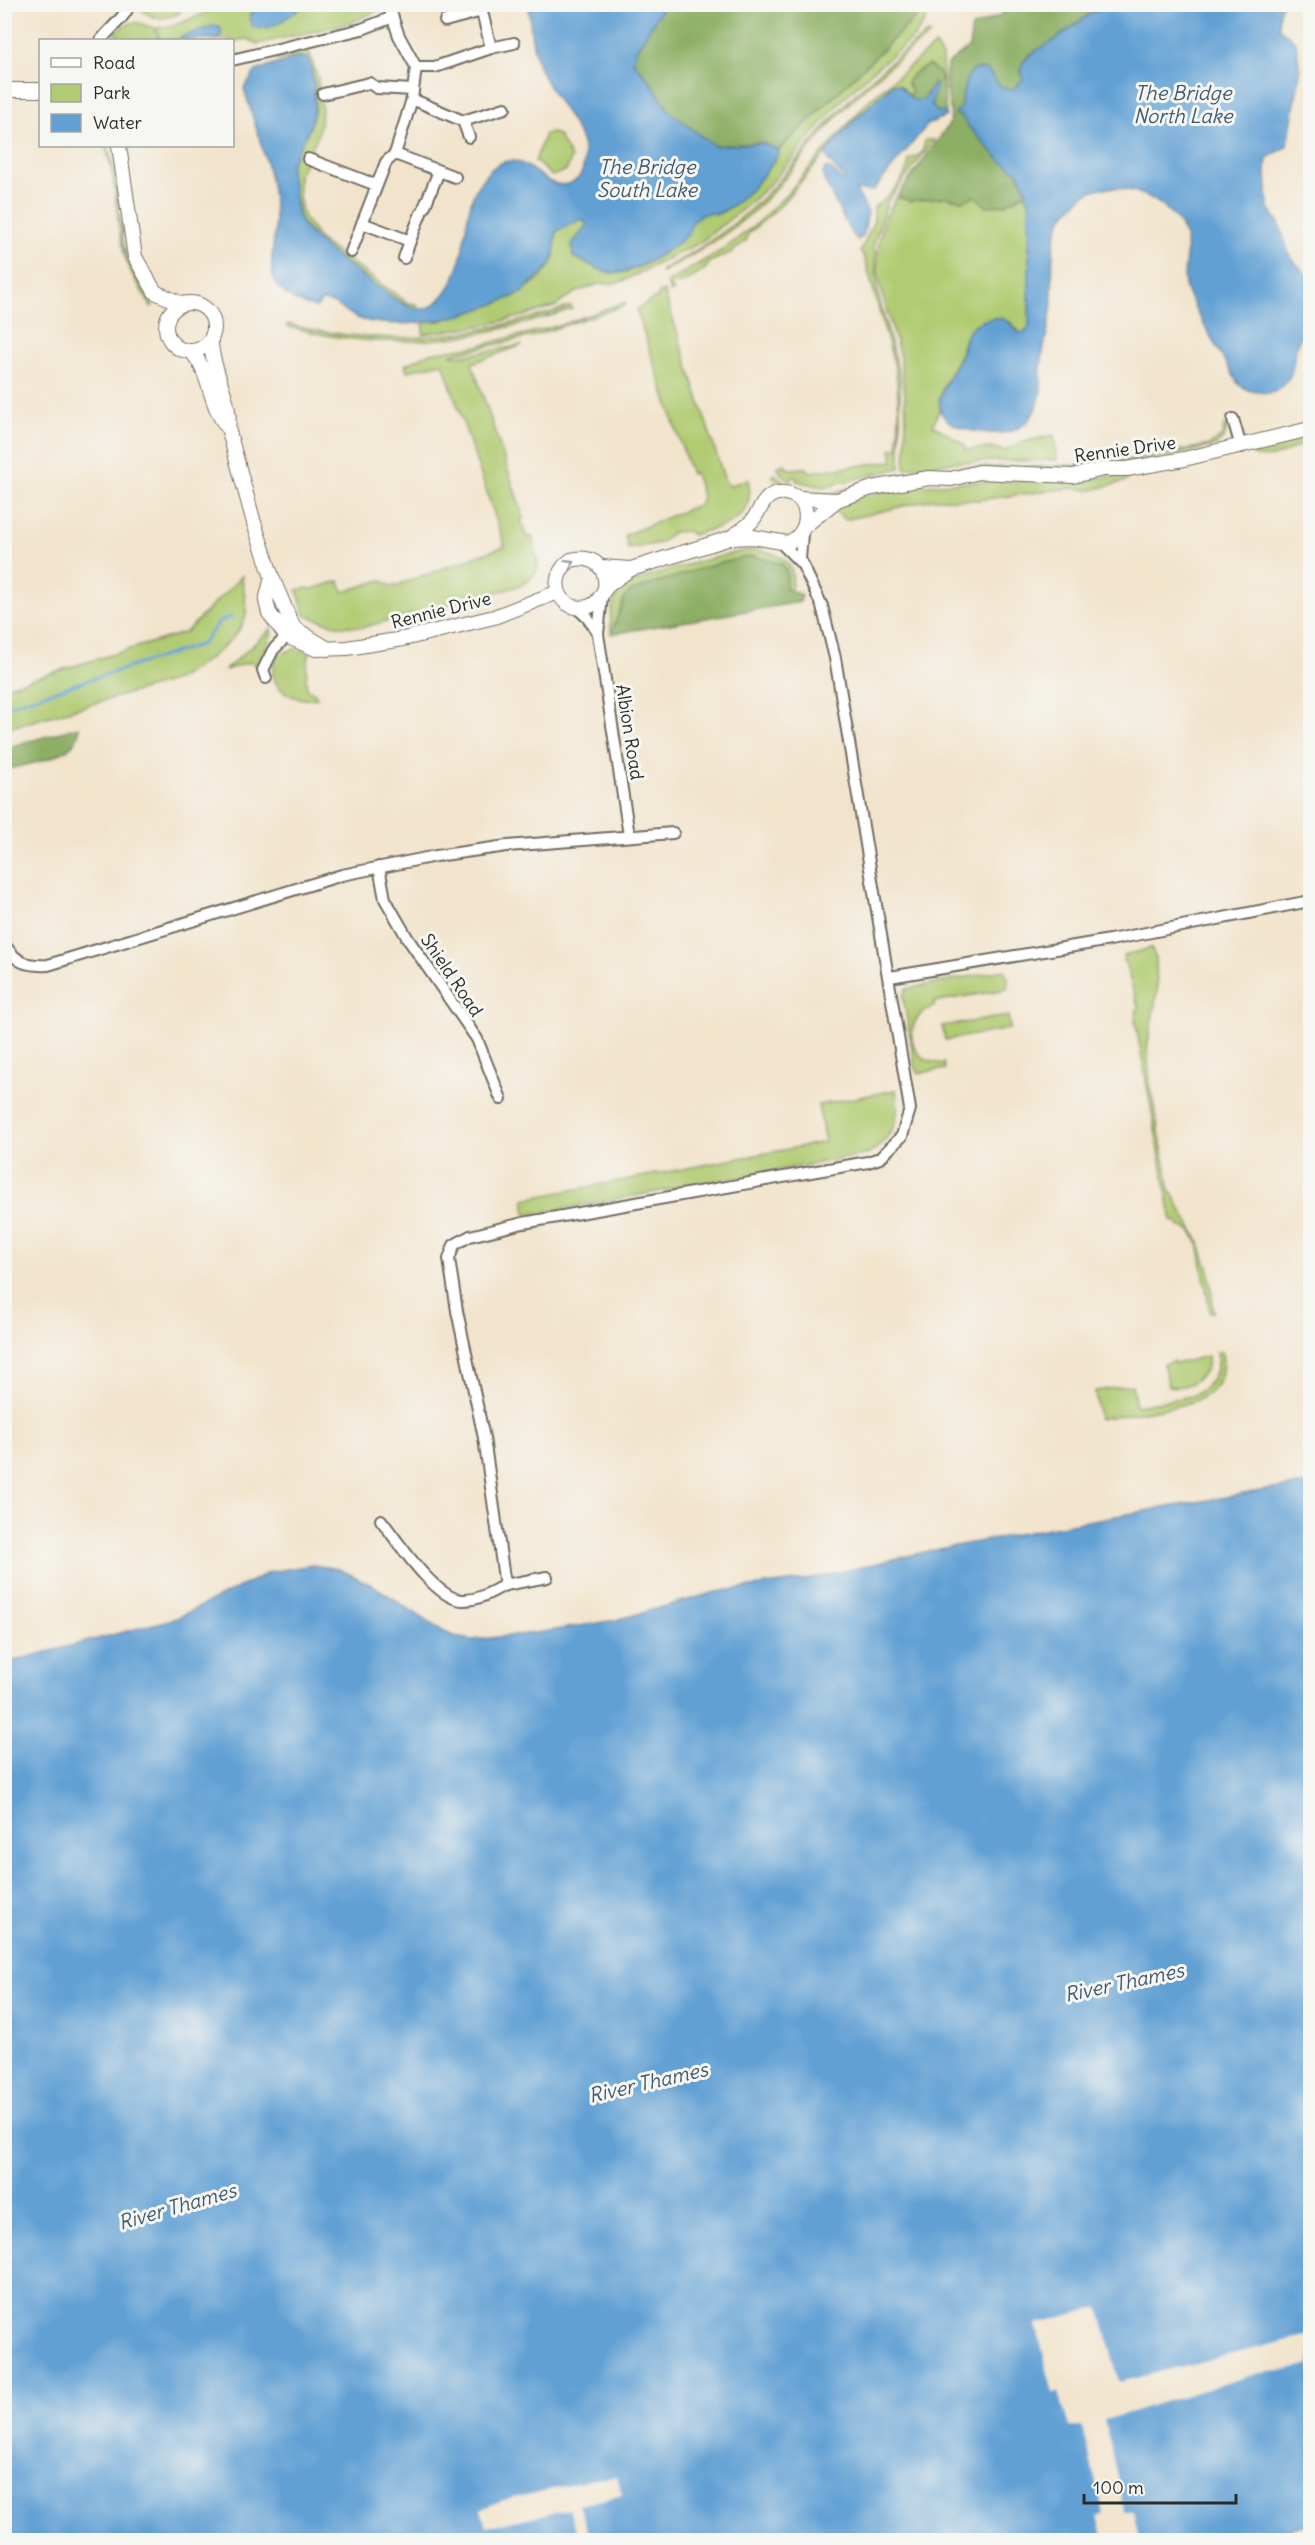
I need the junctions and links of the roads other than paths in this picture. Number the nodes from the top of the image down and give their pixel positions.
1 (129, 4) edge
2 (388, 4) edge
3 (481, 8) edge
4 (393, 17) junction
5 (445, 21) dead end
6 (103, 39) edge
7 (514, 43) dead end
8 (491, 48) junction
9 (234, 60) edge
10 (416, 67) junction
11 (4, 90) edge
12 (38, 92) edge
13 (323, 94) dead end
14 (413, 95) junction
15 (505, 108) dead end
16 (464, 121) junction
17 (469, 137) dead end
18 (118, 149) edge
19 (395, 154) junction
20 (308, 159) dead end
21 (439, 171) junction
22 (455, 177) dead end
23 (376, 185) junction
24 (362, 223) junction
25 (410, 241) junction
26 (351, 252) dead end
27 (404, 258) dead end
28 (155, 292) junction
29 (182, 304) junction
30 (166, 324) junction
31 (210, 341) junction
32 (191, 351) junction
33 (1233, 419) dead end
34 (228, 428) junction
35 (1311, 429) edge
36 (1240, 447) junction
37 (798, 498) junction
38 (837, 500) junction
39 (757, 513) junction
40 (804, 529) junction
41 (730, 538) junction
42 (767, 538) junction
43 (781, 543) junction
44 (803, 565) junction
45 (601, 567) junction
46 (631, 569) junction
47 (558, 592) junction
48 (604, 593) junction
49 (575, 606) junction
50 (290, 632) junction
51 (598, 634) junction
52 (266, 678) dead end
53 (673, 833) dead end
54 (629, 835) junction
55 (379, 867) junction
56 (1311, 901) edge
57 (4, 944) edge
58 (890, 977) junction
59 (501, 1099) dead end
60 (381, 1520) dead end
61 (547, 1577) dead end
62 (505, 1585) junction

1 - 6 street
2 - 4 street
3 - 5 street
3 - 8 street
4 - 9 street
4 - 10 street
7 - 8 street
8 - 10 street
10 - 14 street
11 - 12 street
13 - 14 street
14 - 16 street
14 - 19 street
15 - 16 street
16 - 17 street
18 - 28 street
19 - 21 street
19 - 23 street
20 - 23 street
21 - 22 street
21 - 25 street
23 - 24 street
24 - 25 street
24 - 26 street
25 - 27 street
28 - 29 street
28 - 30 street
29 - 30 street
29 - 31 street
30 - 32 street
31 - 32 street
31 - 34 street
32 - 34 street
33 - 36 street
34 - 50 street
35 - 36 street, Rennie Drive
36 - 38 street, Rennie Drive
37 - 38 street, Rennie Drive
37 - 39 street, Rennie Drive
37 - 40 street
38 - 40 street, Rennie Drive
39 - 41 street, Rennie Drive
39 - 42 street
40 - 43 street, Rennie Drive
40 - 44 street
41 - 42 street, Rennie Drive
41 - 46 street, Rennie Drive
42 - 43 street, Rennie Drive
43 - 44 street
44 - 58 street
45 - 46 street, Rennie Drive
47 -> 45 street, Rennie Drive
45 - 48 street
46 - 48 street, Rennie Drive
47 - 49 street
47 - 50 street, Rennie Drive
48 - 49 street, Rennie Drive
48 - 51 street, Albion Road
49 - 51 street, Albion Road
50 - 52 street
51 - 54 street, Albion Road
53 - 54 street
54 - 55 street
55 - 57 street
55 - 59 street, Shield Road
56 - 58 street
58 - 62 street
60 - 62 street
61 - 62 street

